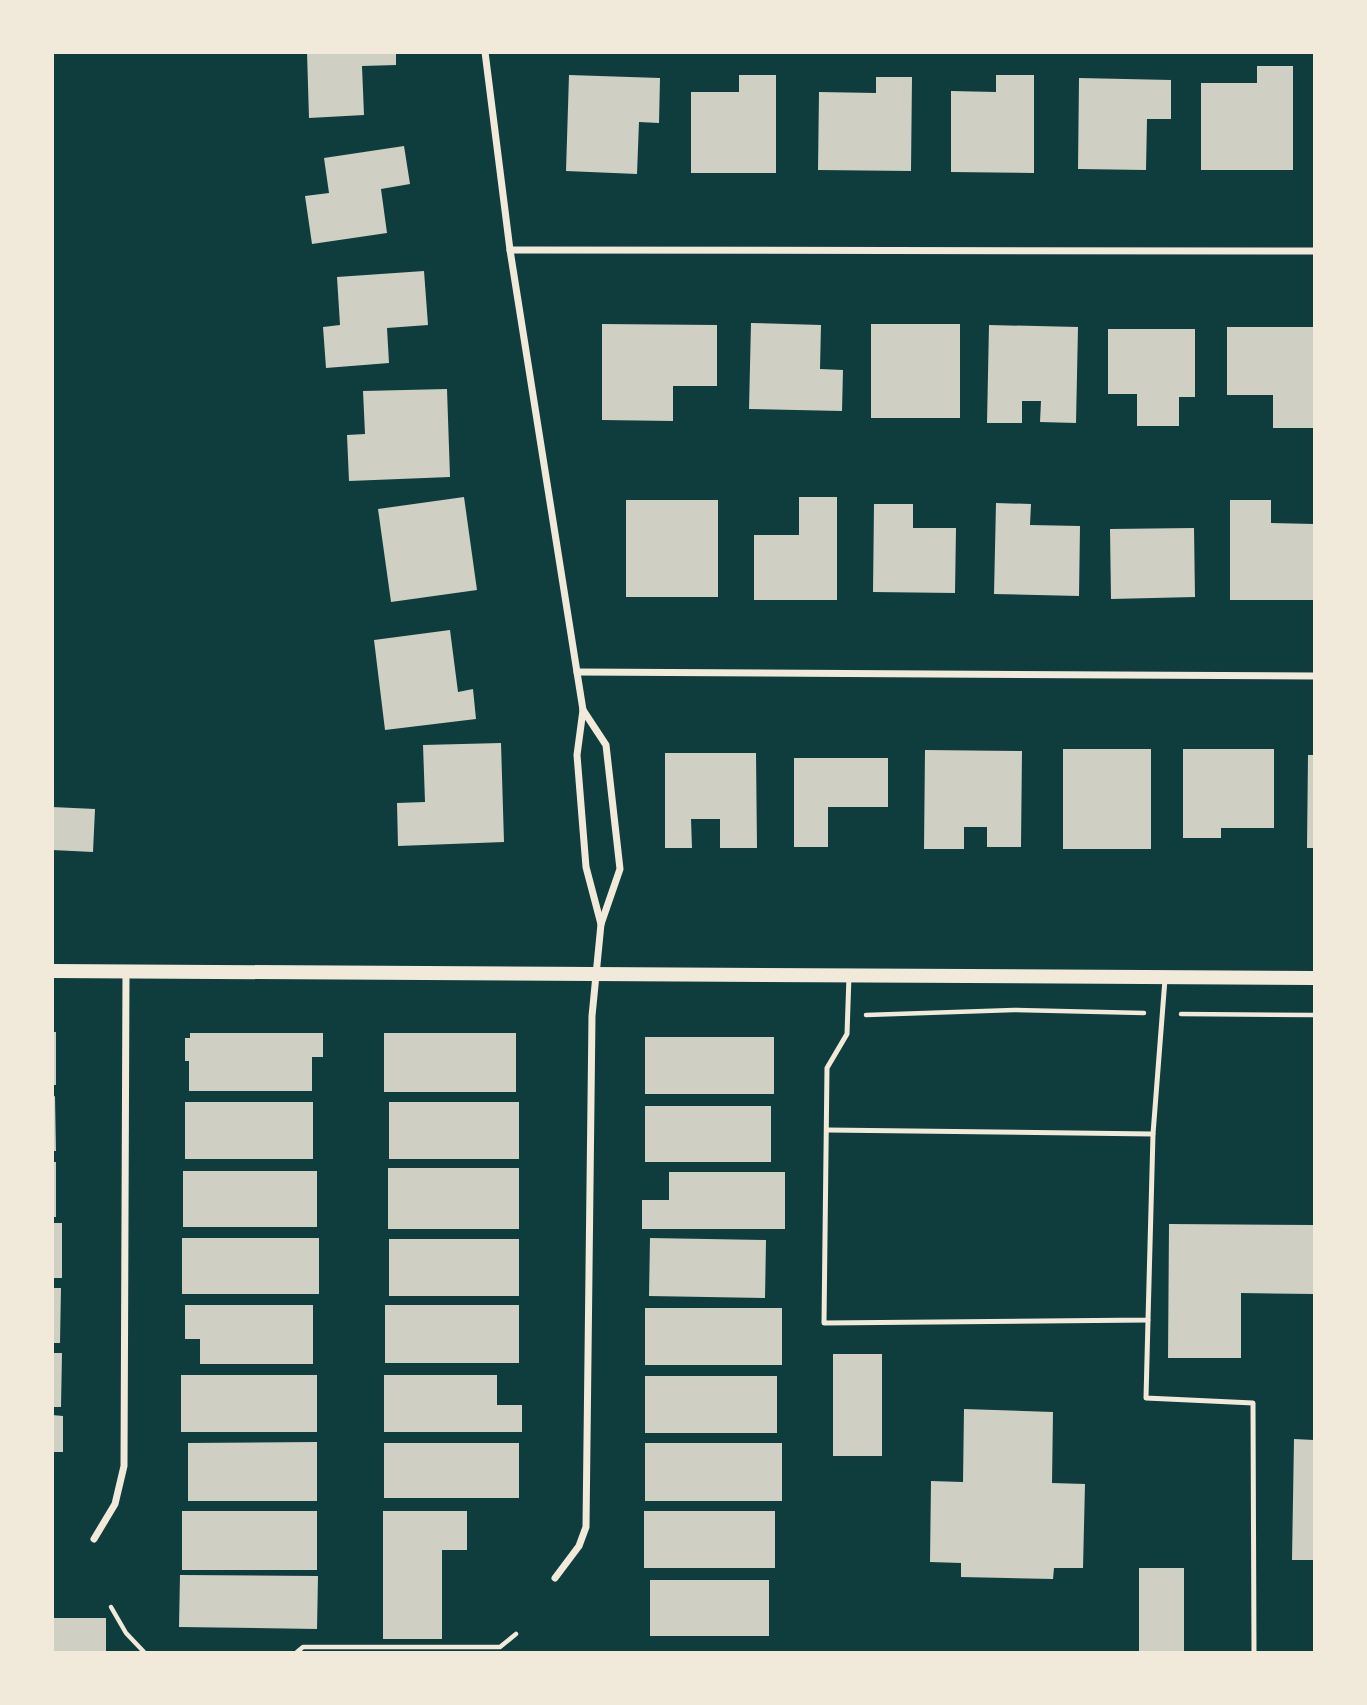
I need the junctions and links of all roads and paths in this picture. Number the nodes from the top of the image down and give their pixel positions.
1 (485, 52) edge
2 (510, 250) junction
3 (1314, 251) edge
4 (577, 672) junction
5 (1314, 676) edge
6 (583, 710) junction
7 (601, 924) junction
8 (52, 971) edge
9 (126, 971) junction
10 (595, 974) junction
11 (849, 976) junction
12 (1165, 977) junction
13 (1314, 978) edge
14 (1162, 1014) junction
15 (1314, 1015) edge
16 (848, 1016) junction
17 (827, 1130) junction
18 (1153, 1134) junction
19 (1148, 1320) junction
20 (94, 1539) dead end
21 (555, 1578) dead end
22 (111, 1607) dead end
23 (516, 1634) dead end
24 (144, 1653) edge
25 (297, 1653) edge
26 (1254, 1653) edge

1 - 2 street
2 - 3 street
2 - 4 street
4 - 5 street
4 - 6 street
6 - 7 street
6 - 7 street
7 - 10 street
8 - 9 main road
9 - 10 main road
9 - 20 street
10 - 11 main road
10 - 21 street
11 - 12 main road
11 - 16 lane
12 - 13 main road
12 - 14 lane
14 - 15 path
14 - 16 path
14 - 18 lane
16 - 17 lane
17 - 18 lane
17 - 19 lane
18 - 19 lane
19 - 26 lane
22 - 24 path
23 - 25 path

